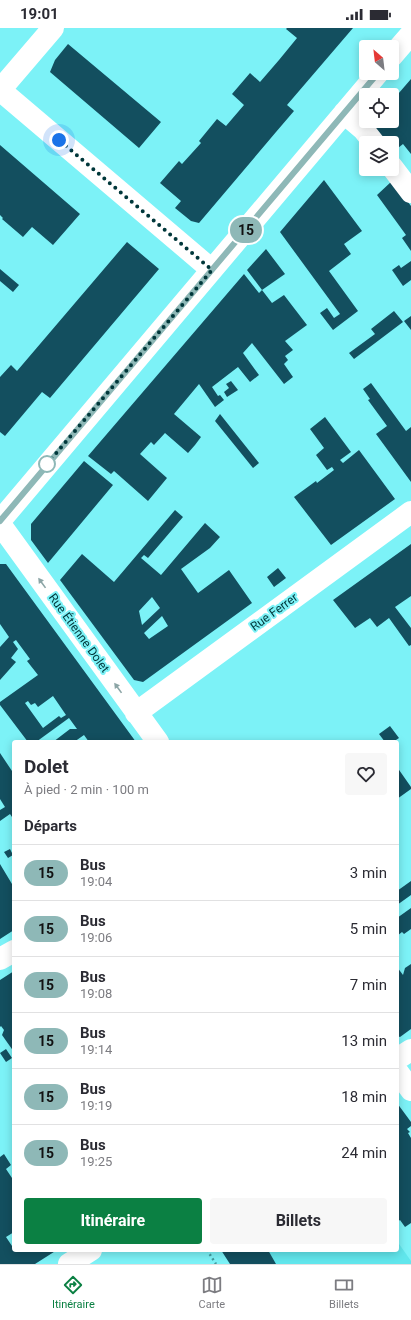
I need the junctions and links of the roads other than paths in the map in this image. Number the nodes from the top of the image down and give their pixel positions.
1 (53, 28) edge
2 (411, 34) edge
3 (399, 48) edge
4 (372, 80) edge
5 (0, 90) edge
6 (344, 113) junction
7 (368, 136) edge
8 (399, 176) edge
9 (411, 192) edge
10 (212, 270) junction
11 (411, 512) edge
12 (0, 521) edge
13 (0, 524) edge
14 (136, 713) junction
15 (156, 740) edge
16 (12, 952) edge
17 (0, 959) edge
18 (411, 1050) edge
19 (399, 1058) edge
20 (399, 1074) edge
21 (411, 1090) edge
22 (88, 1252) edge
23 (69, 1264) edge

1 - 5 street
2 - 3 street
4 - 6 street
5 - 10 street
6 - 7 street
6 - 10 street
8 - 9 street
10 - 12 street
11 - 14 street, Rue Ferrer
14 -> 13 street, Rue Étienne Dolet
14 - 15 street, Rue Étienne Dolet
16 - 17 street
18 - 19 street
20 - 21 street
22 - 23 street

